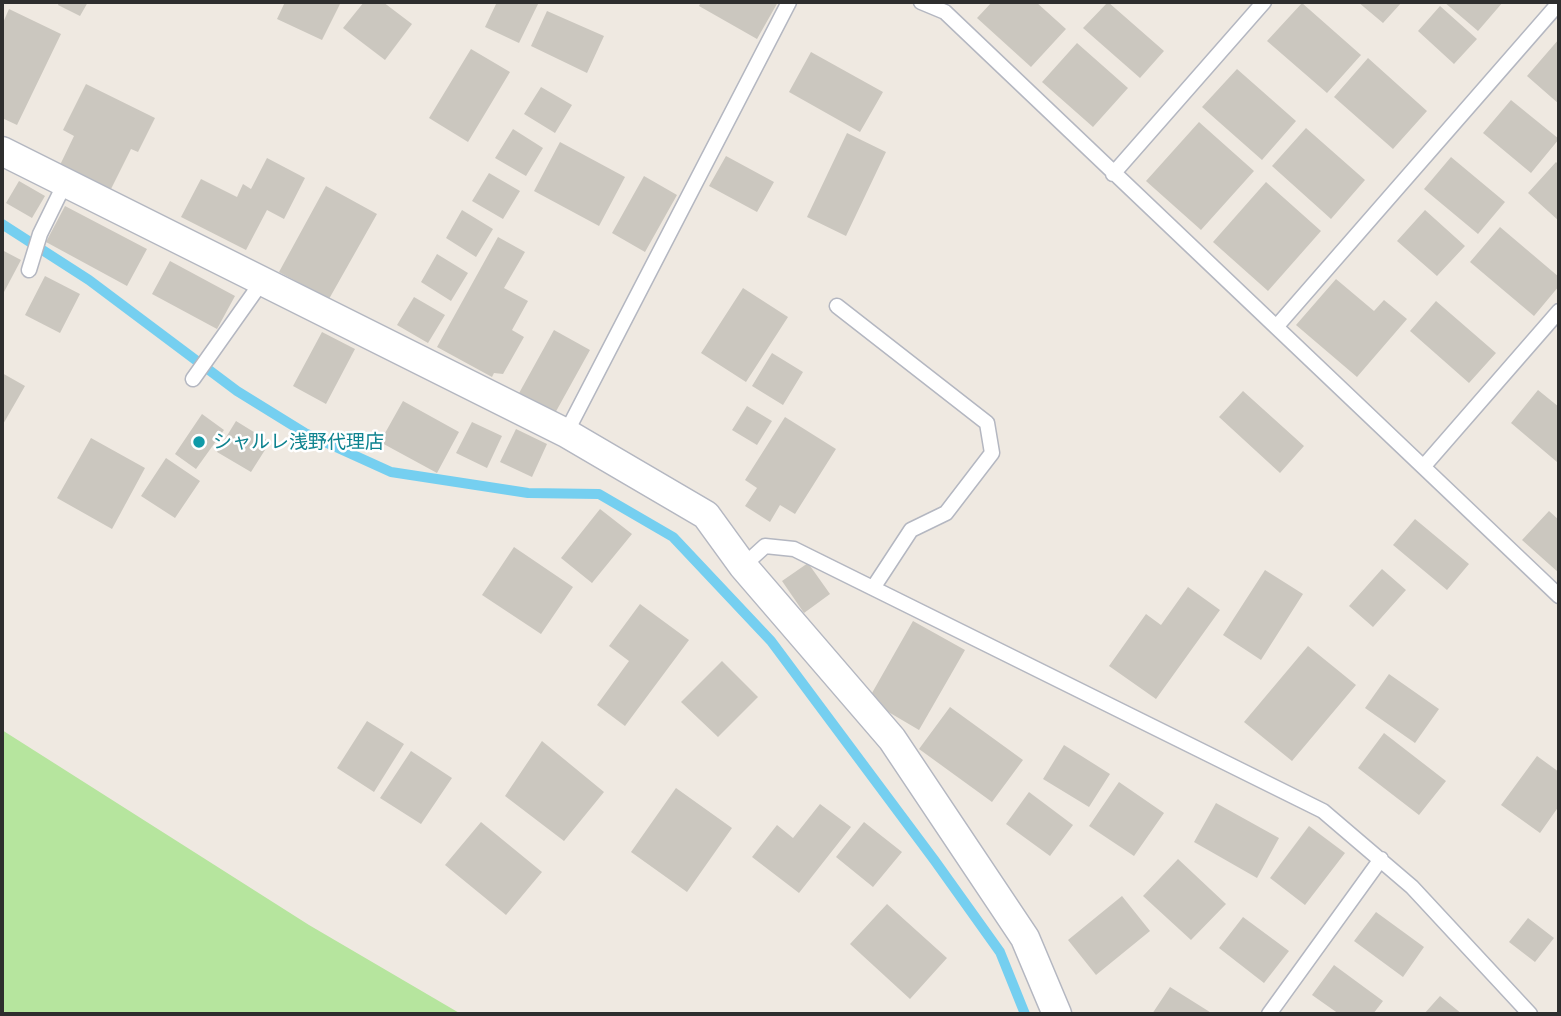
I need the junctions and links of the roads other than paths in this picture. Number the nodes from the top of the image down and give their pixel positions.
1 (789, 2) edge
2 (921, 2) edge
3 (1264, 2) edge
4 (1559, 3) edge
5 (950, 7) edge
6 (2, 151) edge
7 (1113, 174) junction
8 (65, 183) junction
9 (29, 269) dead end
10 (261, 283) junction
11 (837, 306) dead end
12 (1559, 312) edge
13 (1277, 326) junction
14 (193, 379) dead end
15 (566, 433) junction
16 (1424, 466) junction
17 (743, 566) junction
18 (873, 588) junction
19 (1559, 596) edge
20 (1381, 859) junction
21 (1058, 1014) edge
22 (1269, 1014) edge
23 (1530, 1014) edge

1 - 15 lane
2 - 5 lane
3 - 7 lane
4 - 13 lane
5 - 7 lane
6 - 8 street
7 - 13 lane
8 - 9 lane
8 - 10 street
10 - 14 lane
10 - 15 street
11 - 18 lane
12 - 16 lane
13 - 16 lane
15 - 17 street
16 - 19 lane
17 - 18 lane
17 - 21 street
18 - 20 lane
20 - 22 lane
20 - 23 lane

